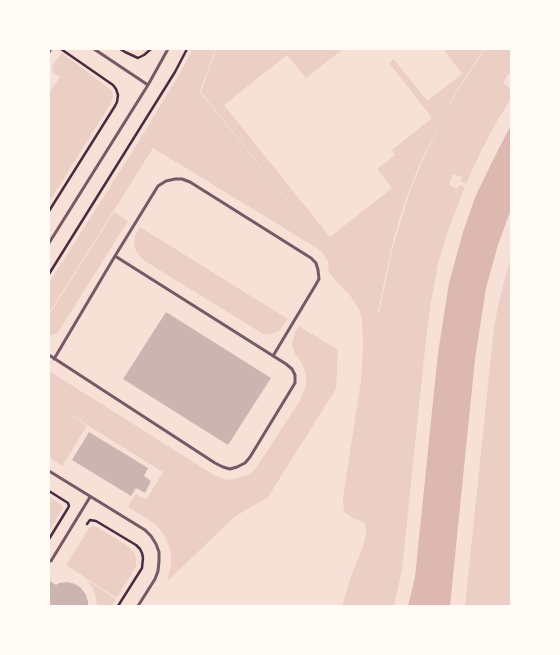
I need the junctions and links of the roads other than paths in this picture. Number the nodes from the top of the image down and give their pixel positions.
1 (51, 49) edge
2 (94, 49) edge
3 (168, 49) edge
4 (49, 52) edge
5 (148, 85) junction
6 (49, 243) edge
7 (115, 256) junction
8 (49, 355) edge
9 (273, 356) junction
10 (54, 358) junction
11 (49, 471) edge
12 (90, 497) junction
13 (51, 561) dead end
14 (138, 606) edge

1 - 4 lane
2 - 5 lane
3 - 5 lane
5 - 6 lane
7 - 9 lane
7 - 9 lane
7 - 10 lane
8 - 10 lane
9 - 10 lane
11 - 12 lane
12 - 13 lane
12 - 14 lane

